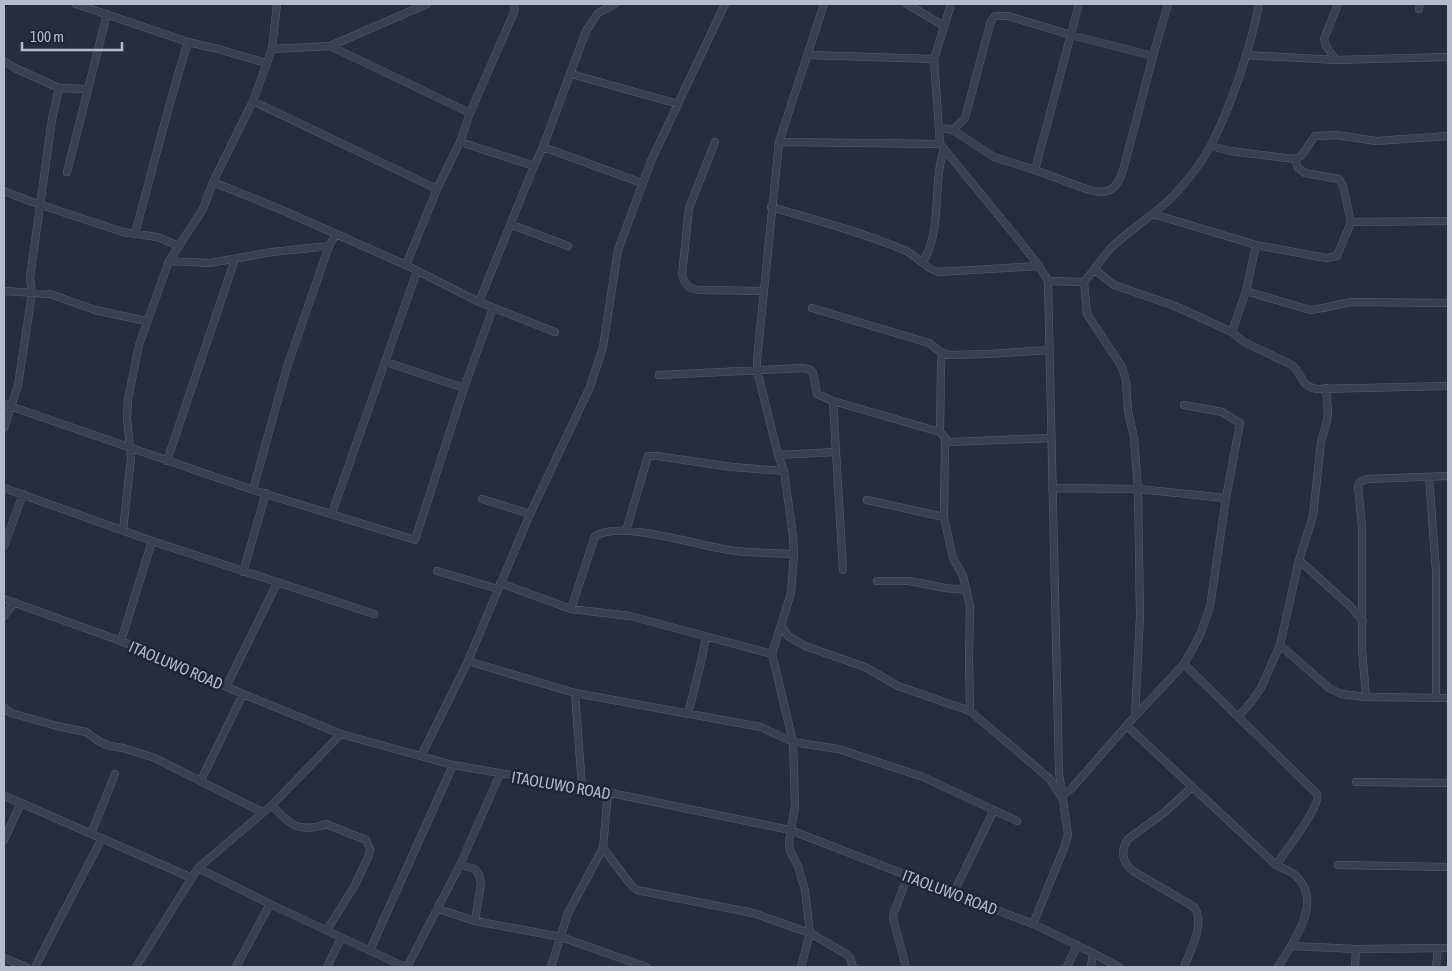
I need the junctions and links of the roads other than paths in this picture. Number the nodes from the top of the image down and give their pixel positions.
1 (76, 4) edge
2 (277, 4) edge
3 (427, 4) edge
4 (513, 4) edge
5 (615, 4) edge
6 (725, 4) edge
7 (824, 4) edge
8 (907, 4) edge
9 (951, 4) edge
10 (1079, 4) edge
11 (1168, 4) edge
12 (1259, 4) edge
13 (1338, 4) edge
14 (107, 14) junction
15 (944, 26) junction
16 (1071, 35) junction
17 (188, 42) junction
18 (330, 46) junction
19 (272, 48) junction
20 (808, 55) junction
21 (1246, 55) junction
22 (1153, 56) junction
23 (1448, 57) edge
24 (934, 59) junction
25 (1336, 60) junction
26 (4, 61) edge
27 (266, 63) junction
28 (571, 74) junction
29 (59, 88) junction
30 (88, 89) junction
31 (253, 101) junction
32 (678, 104) junction
33 (470, 113) junction
34 (940, 128) junction
35 (953, 130) junction
36 (1448, 136) edge
37 (460, 142) junction
38 (715, 142) dead end
39 (779, 142) junction
40 (942, 146) junction
41 (1211, 146) junction
42 (543, 147) junction
43 (1296, 158) junction
44 (534, 166) junction
45 (1036, 170) junction
46 (67, 172) dead end
47 (213, 182) junction
48 (642, 183) junction
49 (438, 190) junction
50 (4, 191) edge
51 (41, 204) junction
52 (771, 207) junction
53 (1153, 214) junction
54 (1448, 221) edge
55 (1351, 222) junction
56 (512, 225) junction
57 (135, 233) junction
58 (336, 234) junction
59 (1256, 245) junction
60 (179, 246) junction
61 (329, 246) junction
62 (568, 246) dead end
63 (234, 259) junction
64 (168, 261) junction
65 (923, 262) junction
66 (406, 265) junction
67 (1039, 266) junction
68 (1095, 270) junction
69 (417, 271) junction
70 (1048, 281) junction
71 (1084, 282) junction
72 (4, 291) edge
73 (763, 291) junction
74 (1246, 291) junction
75 (32, 293) junction
76 (478, 302) junction
77 (1448, 303) edge
78 (493, 308) junction
79 (812, 308) dead end
80 (146, 321) junction
81 (554, 332) dead end
82 (1232, 332) junction
83 (1049, 350) junction
84 (942, 353) junction
85 (386, 362) junction
86 (757, 370) junction
87 (659, 375) dead end
88 (1448, 386) edge
89 (464, 388) junction
90 (1326, 388) junction
91 (833, 401) junction
92 (7, 405) edge
93 (1184, 405) dead end
94 (4, 428) edge
95 (940, 432) junction
96 (1052, 438) junction
97 (945, 440) junction
98 (131, 449) junction
99 (835, 452) junction
100 (778, 456) junction
101 (167, 461) junction
102 (784, 471) junction
103 (1448, 476) edge
104 (1429, 477) junction
105 (4, 488) edge
106 (1052, 488) junction
107 (253, 490) junction
108 (1138, 490) junction
109 (266, 493) junction
110 (23, 494) junction
111 (1226, 498) junction
112 (482, 499) dead end
113 (867, 500) dead end
114 (332, 513) junction
115 (530, 514) junction
116 (944, 518) junction
117 (123, 530) junction
118 (626, 531) junction
119 (152, 541) junction
120 (4, 546) edge
121 (794, 554) junction
122 (1299, 560) junction
123 (843, 570) dead end
124 (437, 571) dead end
125 (243, 572) junction
126 (877, 581) dead end
127 (276, 583) junction
128 (499, 586) junction
129 (967, 590) junction
130 (4, 599) edge
131 (14, 603) junction
132 (571, 609) junction
133 (374, 614) dead end
134 (4, 616) edge
135 (1363, 621) junction
136 (781, 625) junction
137 (706, 637) junction
138 (121, 641) junction
139 (1280, 645) junction
140 (772, 654) junction
141 (468, 661) junction
142 (1184, 664) junction
143 (226, 687) junction
144 (575, 693) junction
145 (243, 694) junction
146 (1366, 697) junction
147 (1436, 698) junction
148 (1448, 698) edge
149 (4, 708) edge
150 (970, 710) junction
151 (688, 714) junction
152 (1135, 716) junction
153 (1239, 716) junction
154 (1127, 726) junction
155 (341, 734) junction
156 (793, 742) junction
157 (421, 756) junction
158 (453, 765) junction
159 (115, 774) dead end
160 (500, 774) junction
161 (201, 780) junction
162 (1356, 782) dead end
163 (1448, 783) edge
164 (582, 787) junction
165 (1192, 788) junction
166 (608, 792) junction
167 (4, 796) edge
168 (1061, 797) junction
169 (21, 803) junction
170 (272, 805) junction
171 (994, 810) junction
172 (262, 812) junction
173 (1017, 821) dead end
174 (790, 830) junction
175 (91, 834) junction
176 (102, 838) junction
177 (4, 840) edge
178 (603, 848) junction
179 (460, 865) junction
180 (1276, 865) junction
181 (1338, 865) dead end
182 (1448, 867) edge
183 (198, 868) junction
184 (908, 876) junction
185 (192, 878) junction
186 (953, 894) junction
187 (270, 904) junction
188 (438, 909) junction
189 (475, 921) junction
190 (1032, 924) junction
191 (327, 930) junction
192 (810, 933) junction
193 (561, 936) junction
194 (341, 938) junction
195 (1077, 945) junction
196 (1291, 946) junction
197 (1356, 948) junction
198 (1438, 948) junction
199 (1448, 948) edge
200 (370, 950) junction
201 (1093, 953) junction
202 (4, 958) edge
203 (26, 967) edge
204 (35, 967) edge
205 (136, 967) edge
206 (236, 967) edge
207 (327, 967) edge
208 (406, 967) edge
209 (551, 967) edge
210 (646, 967) edge
211 (801, 967) edge
212 (853, 967) edge
213 (906, 967) edge
214 (1067, 967) edge
215 (1091, 967) edge
216 (1119, 967) edge
217 (1184, 967) edge
218 (1278, 967) edge
219 (1355, 967) edge
220 (1436, 967) edge

1 - 14 street
2 - 19 street
3 - 18 street
4 - 33 street
5 - 28 street
6 - 32 street
7 - 20 street
8 - 15 street
9 - 15 street
10 - 16 street
11 - 22 street
12 - 21 street
13 - 25 street
14 - 17 street
14 - 30 street
15 - 24 street
16 - 22 street
16 - 35 street
16 - 45 street
17 - 27 street
17 - 57 street
18 - 19 street
18 - 33 street
19 - 27 street
20 - 24 street
20 - 39 street
21 - 25 street
21 - 41 street
22 - 45 street
23 - 25 street
24 - 34 street
26 - 29 street
27 - 31 street
28 - 32 street
28 - 42 street
29 - 30 street
29 - 51 street
30 - 46 street
31 - 47 street
31 - 49 street
32 - 48 street
33 - 37 street
34 - 35 street
34 - 40 street
35 - 45 street
36 - 43 street
37 - 44 street
37 - 49 street
38 - 73 street
39 - 40 street
39 - 52 street
40 - 65 street
40 - 67 street
41 - 43 street
41 - 53 street
42 - 44 street
42 - 48 street
43 - 55 street
44 - 56 street
47 - 58 street
47 - 60 street
48 - 115 street
49 - 66 street
50 - 51 street
51 - 57 street
51 - 75 street
52 - 65 street
52 - 73 street
53 - 59 street
53 - 68 street
54 - 55 street
55 - 59 street
56 - 62 street
56 - 76 street
57 - 60 street
58 - 61 street
58 - 66 street
59 - 74 street
60 - 64 street
61 - 63 street
61 - 107 street
63 - 64 street
63 - 101 street
64 - 80 street
65 - 67 street
66 - 69 street
67 - 70 street
68 - 71 street
68 - 82 street
69 - 76 street
69 - 85 street
70 - 71 street
70 - 83 street
71 - 108 street
72 - 75 street
73 - 86 street
74 - 77 street
74 - 82 street
75 - 80 street
75 - 92 street
76 - 78 street
78 - 81 street
78 - 89 street
79 - 84 street
80 - 98 street
82 - 90 street
83 - 84 street
83 - 96 street
84 - 95 street
85 - 89 street
85 - 114 street
86 - 87 street
86 - 91 street
86 - 100 street
88 - 90 street
89 - 114 street
90 - 122 street
91 - 95 street
91 - 99 street
92 - 94 street
92 - 98 street
93 - 111 street
95 - 97 street
96 - 97 street
96 - 106 street
97 - 116 street
98 - 101 street
98 - 117 street
99 - 100 street
99 - 123 street
100 - 102 street
101 - 107 street
102 - 118 street
102 - 121 street
103 - 104 street
104 - 135 street
104 - 147 street
105 - 110 street
106 - 108 street
106 - 168 street
107 - 109 street
108 - 111 street
108 - 152 street
109 - 114 street
109 - 125 street
110 - 117 street
110 - 120 street
111 - 142 street
112 - 115 street
113 - 116 street
115 - 128 street
116 - 129 street
117 - 119 street
118 - 121 street
118 - 132 street
119 - 125 street
119 - 138 street
121 - 136 street
122 - 135 street
122 - 139 street
124 - 128 street
125 - 127 street
126 - 129 street
127 - 133 street
127 - 143 street
128 - 132 street
128 - 141 street
129 - 150 street
130 - 131 street, ITAOLUWO ROAD
131 - 134 street
131 - 138 street, ITAOLUWO ROAD
132 - 137 street
135 - 146 street
136 - 140 street
136 - 150 street
137 - 140 street
137 - 151 street
138 - 143 street, ITAOLUWO ROAD
139 - 146 street
139 - 153 street
140 - 156 street
141 - 144 street
141 - 157 street
142 - 152 street
142 - 153 street
143 - 145 street, ITAOLUWO ROAD
144 - 151 street
144 - 164 street
145 - 155 street, ITAOLUWO ROAD
145 - 161 street
146 - 147 street
147 - 148 street
149 - 161 street
150 - 168 street
151 - 156 street
152 - 154 street
153 - 180 street
154 - 165 street
154 - 168 street
155 - 157 street, ITAOLUWO ROAD
155 - 170 street
156 - 171 street
156 - 174 street
157 - 158 street, ITAOLUWO ROAD
158 - 160 street, ITAOLUWO ROAD
158 - 200 street
159 - 175 street
160 - 164 street, ITAOLUWO ROAD
160 - 179 street
161 - 172 street
162 - 163 street
164 - 166 street, ITAOLUWO ROAD
165 - 180 street
165 - 217 street
166 - 174 street, ITAOLUWO ROAD
166 - 178 street
167 - 169 street
168 - 190 street
169 - 175 street
169 - 177 street
170 - 172 street
170 - 191 street
171 - 173 street
171 - 186 street
172 - 183 street
174 - 184 street, ITAOLUWO ROAD
174 - 192 street
175 - 176 street
176 - 185 street
176 - 204 street
178 - 192 street
178 - 193 street
179 - 188 street
179 - 189 street
180 - 196 street
181 - 182 street
183 - 185 street
183 - 187 street
184 - 186 street, ITAOLUWO ROAD
184 - 213 street
185 - 205 street
186 - 190 street, ITAOLUWO ROAD
187 - 191 street
187 - 206 street
188 - 189 street
188 - 208 street
189 - 193 street
190 - 195 street, ITAOLUWO ROAD
191 - 194 street
192 - 211 street
192 - 212 street
193 - 209 street
193 - 210 street
194 - 200 street
194 - 207 street
195 - 201 street, ITAOLUWO ROAD
195 - 214 street
196 - 197 street
196 - 218 street
197 - 198 street
197 - 219 street
198 - 199 street
198 - 220 street
200 - 208 street
201 - 215 street
201 - 216 street, ITAOLUWO ROAD
202 - 203 street

